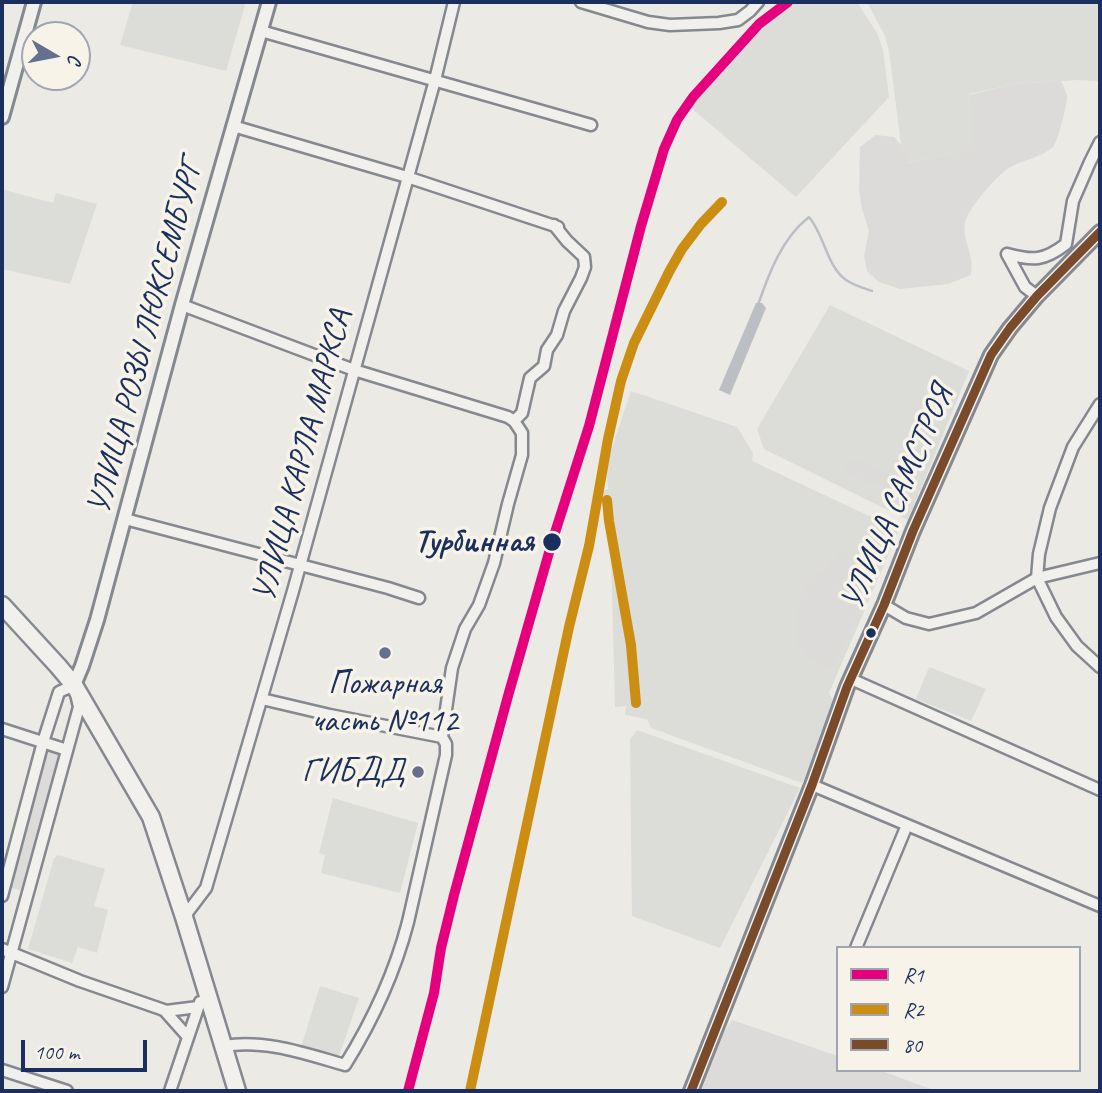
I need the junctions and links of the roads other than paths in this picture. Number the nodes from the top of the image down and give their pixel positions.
1 (34, 2) edge
2 (269, 2) edge
3 (454, 2) edge
4 (581, 2) edge
5 (758, 2) edge
6 (261, 31) junction
7 (435, 80) junction
8 (2, 117) edge
9 (591, 125) dead end
10 (233, 126) junction
11 (1100, 142) edge
12 (407, 177) junction
13 (1100, 232) edge
14 (1037, 296) junction
15 (182, 305) junction
16 (354, 370) junction
17 (1100, 404) edge
18 (514, 421) junction
19 (125, 519) junction
20 (1100, 563) edge
21 (299, 565) junction
22 (1037, 578) junction
23 (419, 598) dead end
24 (2, 605) edge
25 (884, 605) junction
26 (1100, 667) edge
27 (851, 679) junction
28 (74, 685) junction
29 (261, 699) junction
30 (2, 729) edge
31 (442, 737) junction
32 (43, 742) junction
33 (67, 750) junction
34 (812, 785) junction
35 (1100, 790) edge
36 (907, 825) junction
37 (2, 896) edge
38 (1100, 906) edge
39 (184, 917) junction
40 (857, 946) edge
41 (6, 950) edge
42 (2, 987) edge
43 (206, 988) junction
44 (198, 1007) junction
45 (164, 1010) junction
46 (188, 1037) junction
47 (224, 1046) junction
48 (2, 1070) edge
49 (67, 1091) edge
50 (170, 1091) edge
51 (237, 1091) edge
52 (691, 1091) edge

1 - 8 street
2 - 6 street, УЛИЦА РОЗЫ ЛЮКСЕМБУРГ
3 - 7 street, УЛИЦА КАРЛА МАРКСА
4 - 5 street
6 - 7 street
6 - 10 street, УЛИЦА РОЗЫ ЛЮКСЕМБУРГ
7 - 9 street
7 - 12 street, УЛИЦА КАРЛА МАРКСА
10 - 12 street
10 - 15 street, УЛИЦА РОЗЫ ЛЮКСЕМБУРГ
11 - 14 street
12 - 16 street, УЛИЦА КАРЛА МАРКСА
12 - 18 street
13 - 14 street, УЛИЦА САМСТРОЯ
14 - 25 street, УЛИЦА САМСТРОЯ
15 - 16 street
15 - 19 street, УЛИЦА РОЗЫ ЛЮКСЕМБУРГ
16 - 18 street
16 - 21 street, УЛИЦА КАРЛА МАРКСА
17 - 22 street
18 - 31 street
19 - 21 street
19 - 28 street, УЛИЦА РОЗЫ ЛЮКСЕМБУРГ
20 - 22 street
21 - 23 street
21 - 29 street, УЛИЦА КАРЛА МАРКСА
22 - 25 street
22 - 26 street
24 - 28 main road
25 - 27 street, УЛИЦА САМСТРОЯ
27 - 34 street, УЛИЦА САМСТРОЯ
27 - 35 street
28 - 32 street
28 - 33 street
28 - 39 main road
29 - 31 street
29 - 39 street, УЛИЦА КАРЛА МАРКСА
30 - 32 street
31 - 47 street
32 - 33 street
32 - 37 street
33 - 41 street
34 - 36 street
34 - 52 street, УЛИЦА САМСТРОЯ
36 - 38 street
36 - 40 street
39 - 43 main road
41 - 42 street
41 - 45 street
43 - 44 street
43 - 47 main road
44 - 45 street
44 - 46 street
45 - 46 street
46 - 50 street
47 - 51 main road
48 - 49 street

